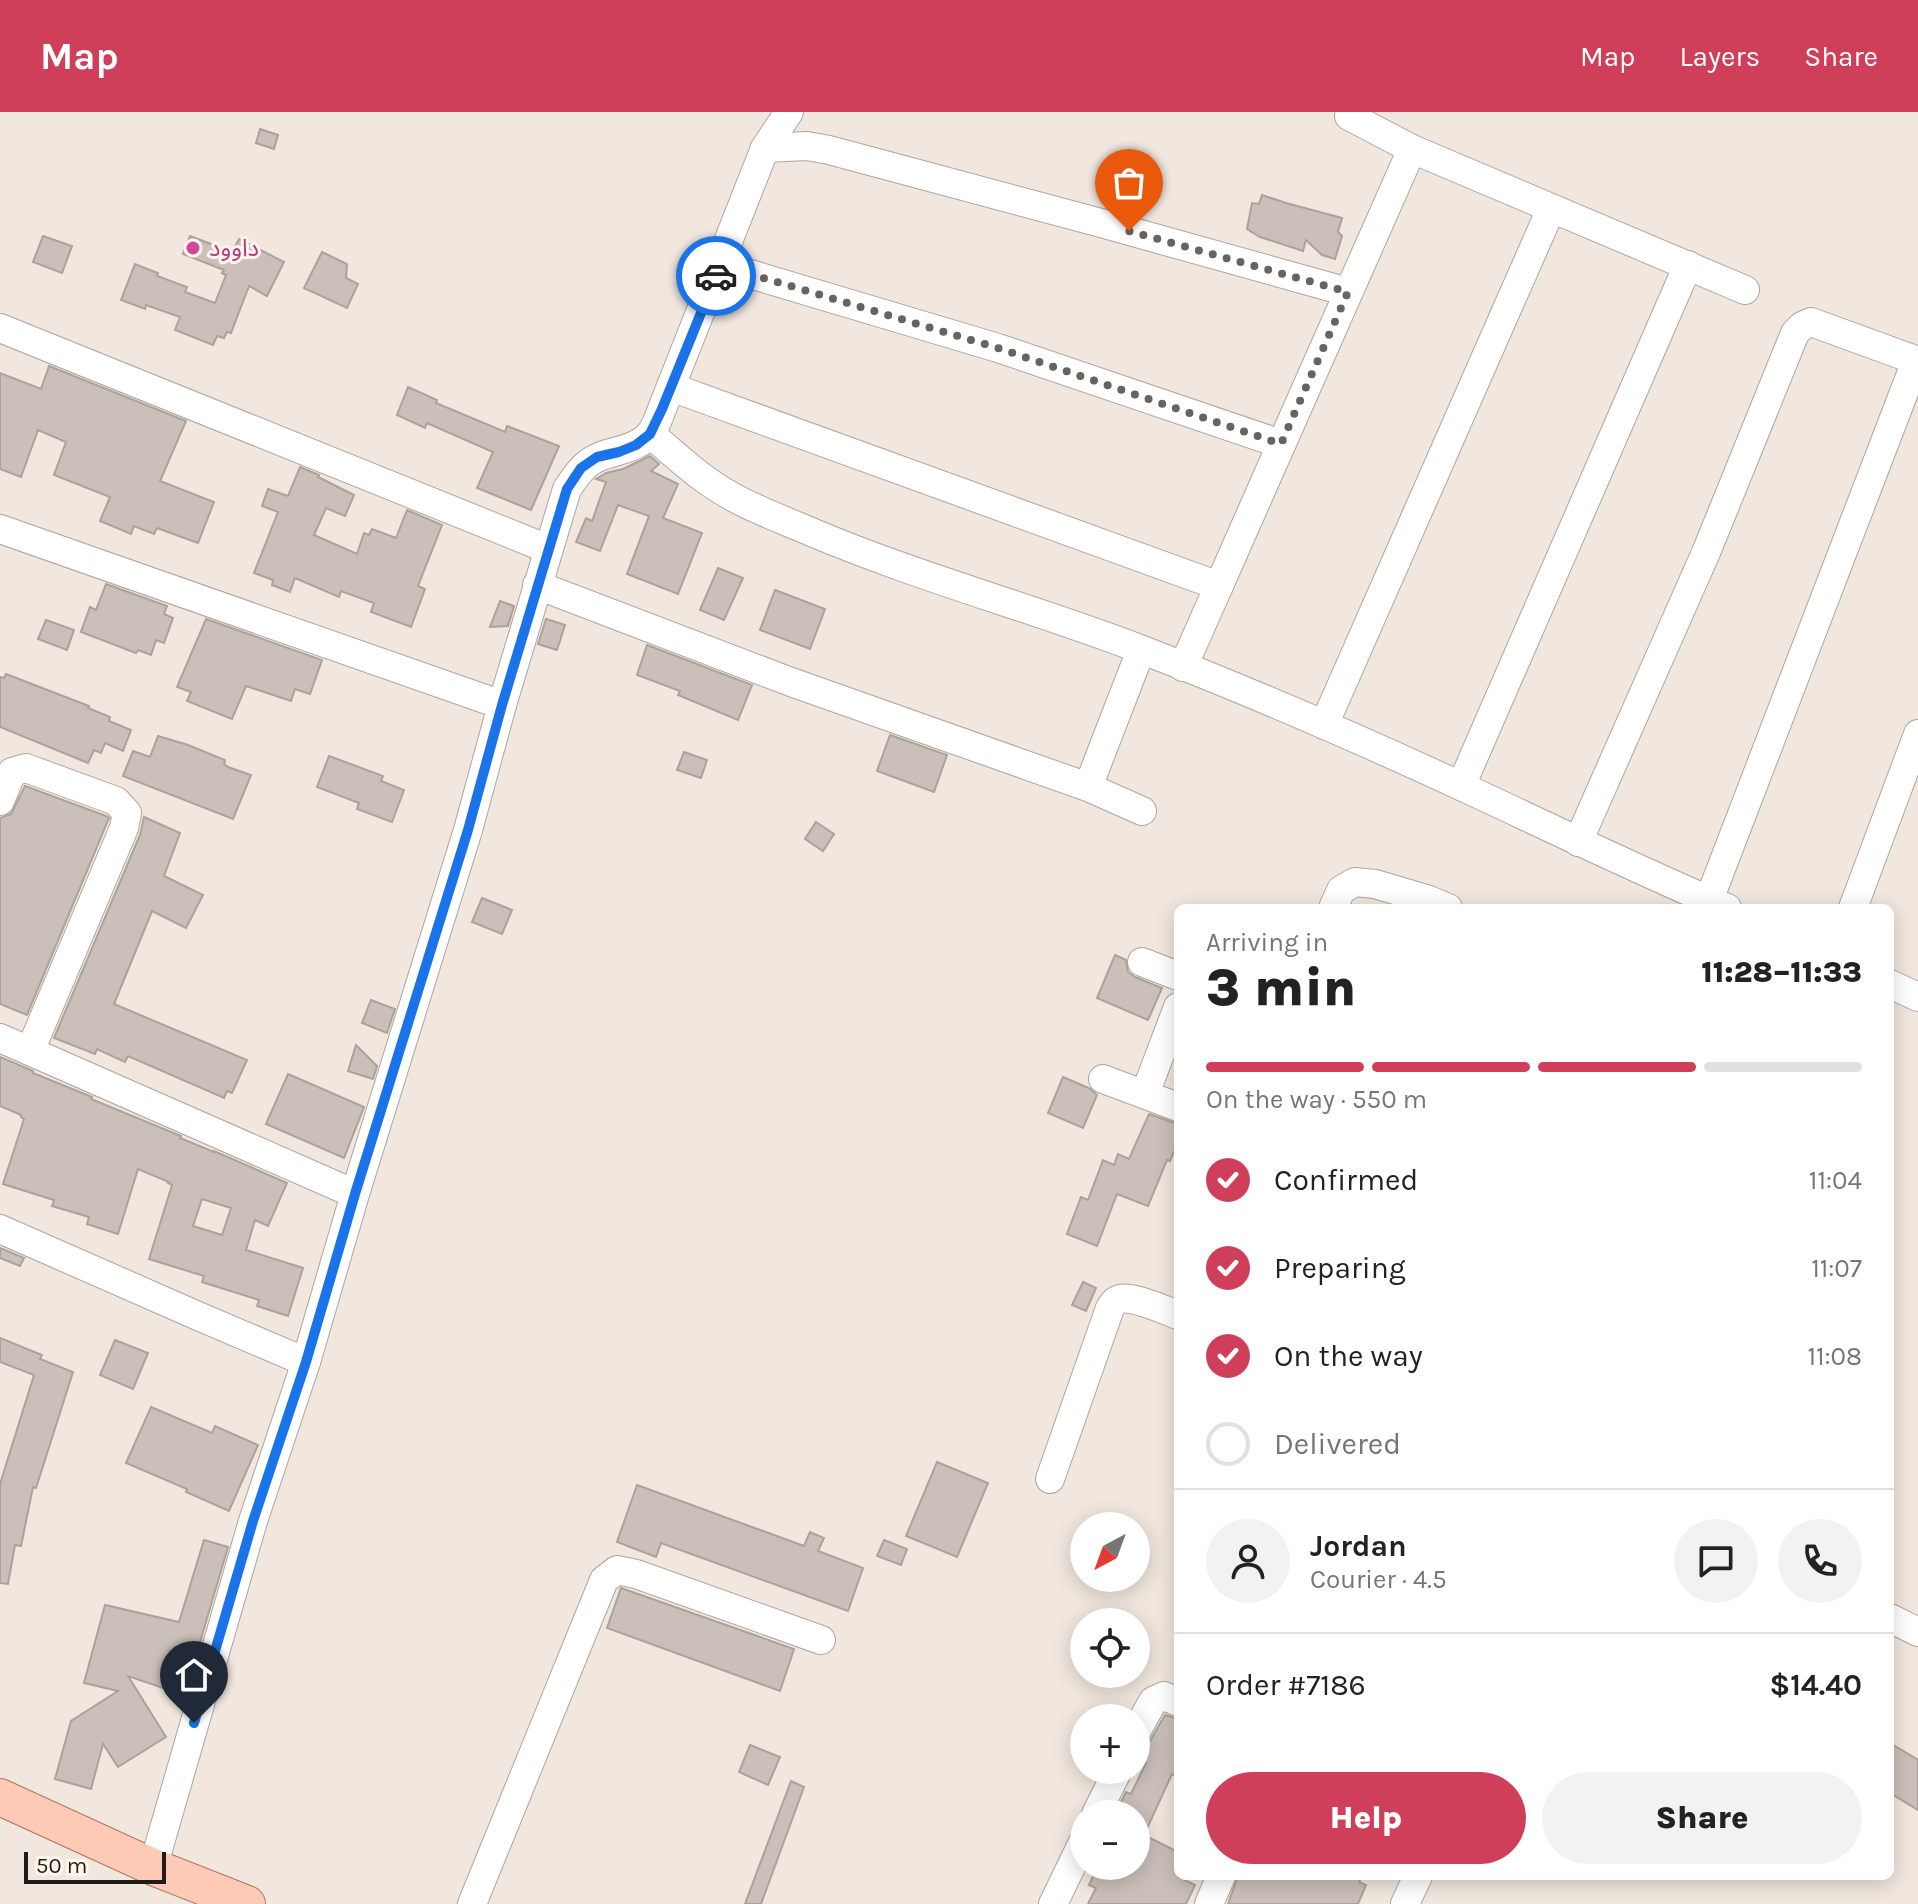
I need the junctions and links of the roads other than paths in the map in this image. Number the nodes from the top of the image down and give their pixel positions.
1 (789, 112) edge
2 (1349, 116) dead end
3 (765, 148) junction
4 (1412, 149) junction
5 (1551, 209) junction
6 (720, 265) junction
7 (1688, 265) junction
8 (1745, 290) dead end
9 (1348, 292) junction
10 (0, 328) edge
11 (1917, 361) edge
12 (671, 387) junction
13 (650, 434) junction
14 (1281, 444) junction
15 (0, 529) edge
16 (548, 549) junction
17 (537, 585) junction
18 (1219, 586) junction
19 (1141, 650) junction
20 (1183, 667) junction
21 (502, 705) junction
22 (1324, 725) junction
23 (1918, 734) edge
24 (9, 761) edge
25 (1461, 786) junction
26 (1088, 787) junction
27 (0, 801) edge
28 (1142, 811) dead end
29 (1578, 842) junction
30 (1335, 904) edge
31 (1436, 904) edge
32 (1718, 904) edge
33 (1854, 904) edge
34 (1142, 962) dead end
35 (1174, 974) edge
36 (1894, 986) edge
37 (1918, 997) edge
38 (1174, 1018) edge
39 (0, 1038) edge
40 (30, 1051) junction
41 (1103, 1079) dead end
42 (1145, 1094) junction
43 (1174, 1105) edge
44 (355, 1194) junction
45 (0, 1229) edge
46 (1174, 1314) edge
47 (306, 1362) junction
48 (1050, 1479) dead end
49 (1894, 1620) edge
50 (1918, 1632) edge
51 (821, 1640) dead end
52 (1174, 1700) edge
53 (1150, 1706) edge
54 (0, 1797) edge
55 (153, 1867) junction
56 (1070, 1869) edge
57 (1219, 1880) edge
58 (1416, 1880) edge
59 (224, 1900) edge
60 (472, 1904) edge
61 (1053, 1904) edge
62 (1209, 1904) edge
63 (1405, 1904) edge

1 - 3 street
2 - 4 street
3 - 6 street
3 - 9 street
4 - 5 street
4 - 9 street
5 - 7 street
5 - 22 street
6 - 12 street
6 - 14 street
7 - 8 street
7 - 25 street
9 - 14 street
10 - 16 street
11 - 29 street
11 - 32 street
12 - 13 street
12 - 18 street
13 - 16 street
13 - 19 street
14 - 18 street
15 - 21 street
16 - 17 street
17 - 21 street
17 - 26 street
18 - 20 street
19 - 20 street
19 - 26 street
20 - 22 street
21 - 44 street
22 - 25 street
23 - 33 street
24 - 27 street
24 - 40 street
25 - 29 street
26 - 28 street
29 - 32 street
30 - 31 street
34 - 35 street
36 - 37 street
38 - 42 street
39 - 40 street
40 - 44 street
41 - 42 street
42 - 43 street
44 - 47 street
45 - 47 street
46 - 48 street
47 - 55 street
49 - 50 street
51 - 60 street
52 - 53 street
54 - 55 main road
55 - 59 main road
56 - 61 street
57 - 62 street
58 - 63 street

